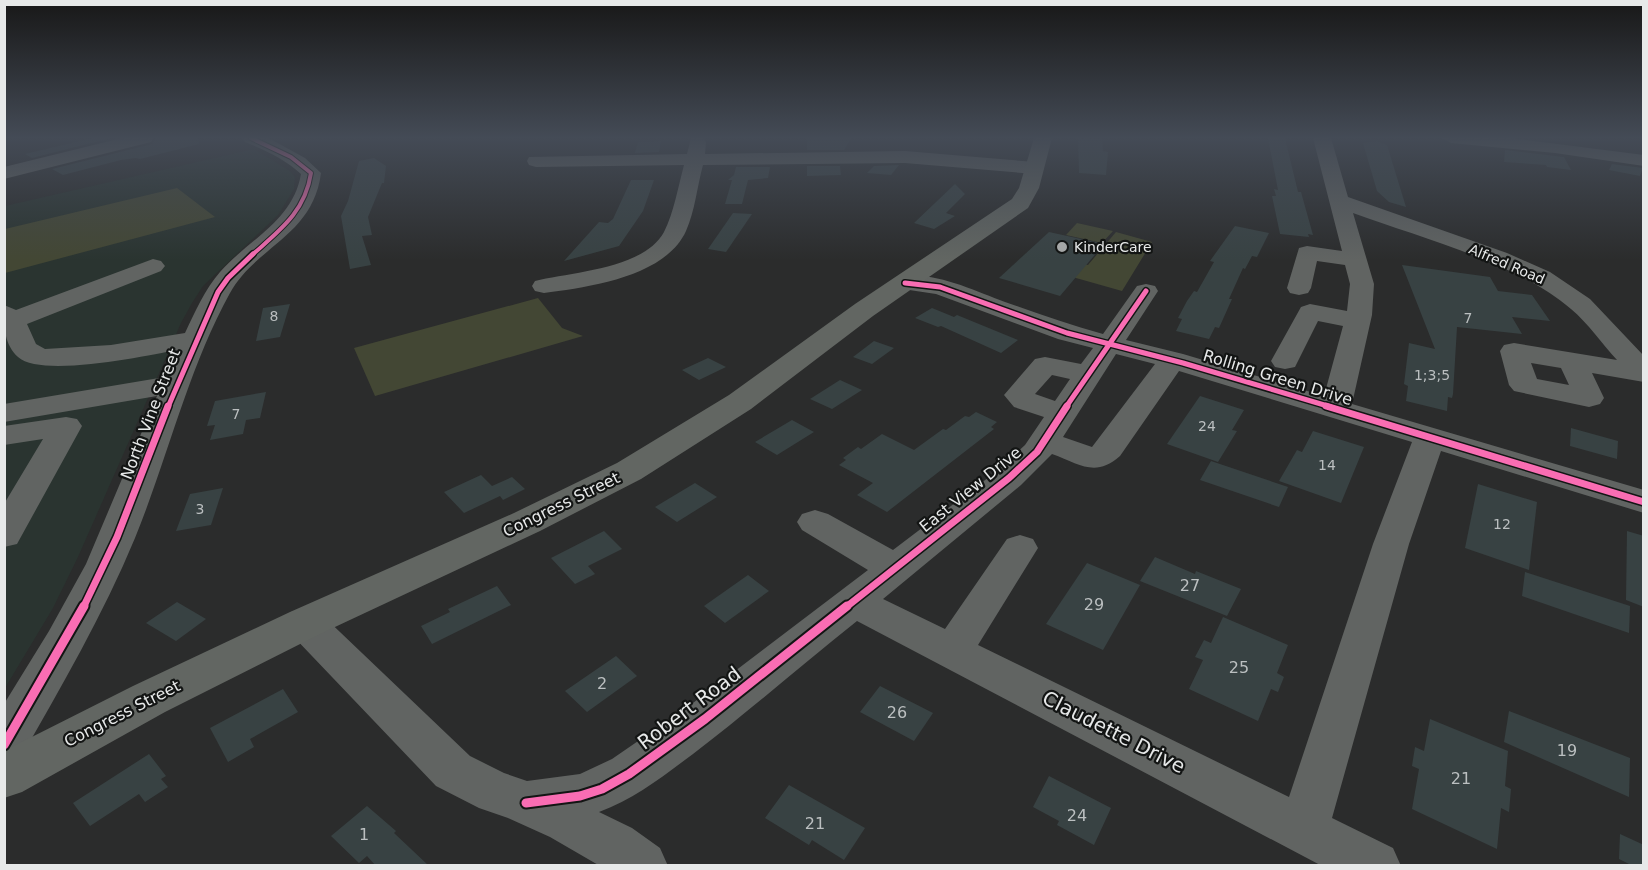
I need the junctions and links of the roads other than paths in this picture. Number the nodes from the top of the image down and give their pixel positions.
1 (311, 179) edge
2 (689, 179) edge
3 (1032, 179) edge
4 (1333, 179) edge
5 (1339, 201) junction
6 (1356, 260) junction
7 (932, 265) junction
8 (153, 266) dead end
9 (905, 283) junction
10 (544, 286) dead end
11 (1299, 288) dead end
12 (1146, 291) dead end
13 (9, 317) edge
14 (1358, 321) junction
15 (194, 339) junction
16 (1109, 344) junction
17 (1173, 360) junction
18 (1285, 361) dead end
19 (1573, 363) dead end
20 (1642, 373) edge
21 (1088, 374) junction
22 (175, 384) junction
23 (1336, 409) junction
24 (4, 413) edge
25 (1063, 413) junction
26 (4, 436) edge
27 (1430, 437) junction
28 (1044, 441) junction
29 (1644, 501) edge
30 (814, 522) dead end
31 (4, 535) edge
32 (1020, 548) dead end
33 (894, 568) junction
34 (853, 600) junction
35 (306, 623) junction
36 (952, 651) junction
37 (4, 745) edge
38 (4, 776) edge
39 (526, 803) junction
40 (1340, 852) edge
41 (642, 866) edge

1 - 15 street, North Vine Street
2 - 10 street
3 - 7 main road, Congress Street
4 - 5 street
5 - 6 street
5 - 20 street, Alfred Road
6 - 11 street
6 - 14 street
7 - 9 main road, Congress Street
7 - 16 street, Rolling Green Drive
8 - 13 street
9 - 16 street, Rolling Green Drive
9 - 35 main road, Congress Street
12 - 16 street, East View Drive
13 - 15 street
14 - 18 street
14 - 23 street
15 - 22 street, North Vine Street
16 - 17 street, Rolling Green Drive
16 - 21 street, East View Drive
17 - 23 street, Rolling Green Drive
17 - 28 street
19 - 20 street
21 - 25 street, East View Drive
21 - 25 street
22 - 24 street
22 - 37 street, North Vine Street
23 - 27 street, Rolling Green Drive
25 - 28 street, East View Drive
26 - 31 street
27 - 29 street, Rolling Green Drive
27 - 40 street
28 - 33 street, East View Drive
30 - 33 street
32 - 36 street
33 - 34 street, East View Drive
34 - 36 street, Claudette Drive
34 - 39 street, Robert Road
35 - 38 main road, Congress Street
35 - 39 street, Robert Road
36 - 40 street, Claudette Drive
39 - 41 street

